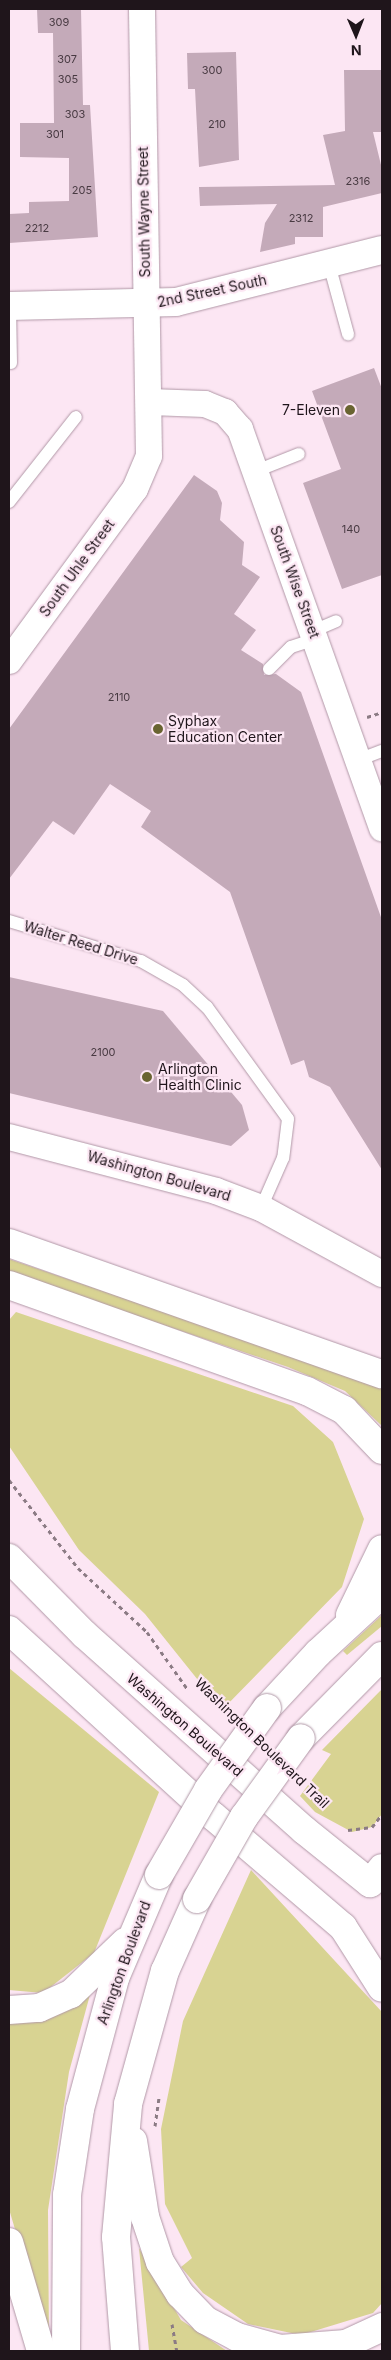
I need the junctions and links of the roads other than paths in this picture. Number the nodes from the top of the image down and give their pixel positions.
1 (142, 9) edge
2 (382, 250) edge
3 (329, 264) junction
4 (145, 305) junction
5 (10, 306) edge
6 (348, 334) dead end
7 (10, 348) edge
8 (11, 363) dead end
9 (150, 402) junction
10 (76, 416) dead end
11 (299, 454) dead end
12 (256, 471) junction
13 (144, 473) joint
14 (9, 502) edge
15 (336, 621) dead end
16 (314, 635) junction
17 (9, 661) edge
18 (269, 669) dead end
19 (382, 751) edge
20 (358, 760) junction
21 (382, 826) edge
22 (9, 921) edge
23 (9, 1137) edge
24 (261, 1208) junction
25 (9, 1243) edge
26 (382, 1274) edge
27 (9, 1285) edge
28 (382, 1374) edge
29 (382, 1450) edge
30 (382, 1549) edge
31 (9, 1558) edge
32 (382, 1594) edge
33 (344, 1627) junction
34 (13, 1637) edge
35 (382, 1656) edge
36 (376, 1876) edge
37 (131, 1936) junction
38 (382, 1988) edge
39 (9, 2010) edge
40 (128, 2104) junction
41 (9, 2242) edge
42 (382, 2327) edge
43 (41, 2351) edge
44 (66, 2351) edge
45 (125, 2351) edge

1 - 4 street, South Wayne Street
2 - 3 main road, 2nd Street South
3 - 4 main road, 2nd Street South
3 - 6 lane
4 - 5 main road, 2nd Street South
4 - 9 street, South Wayne Street
5 - 7 lane
7 - 8 lane
9 - 12 street, South Wise Street
9 - 13 street, South Wayne Street
10 - 14 lane
11 - 12 lane
12 - 16 street, South Wise Street
13 - 17 street, South Uhle Street
15 - 16 lane
16 - 18 lane
16 - 20 street, South Wise Street
19 - 20 lane
20 - 21 street, South Wise Street
22 - 24 lane, Walter Reed Drive
23 - 24 street, Washington Boulevard
24 - 26 street, Washington Boulevard
25 - 28 main road
27 - 29 main road
30 - 33 main road
31 - 36 main road, Washington Boulevard
32 - 33 main road, Arlington Boulevard
33 - 37 main road, Arlington Boulevard, bridge
34 - 38 main road
35 - 40 main road, bridge
37 - 39 main road
37 - 44 main road, Arlington Boulevard
40 - 42 main road
40 - 45 main road
41 - 43 main road

